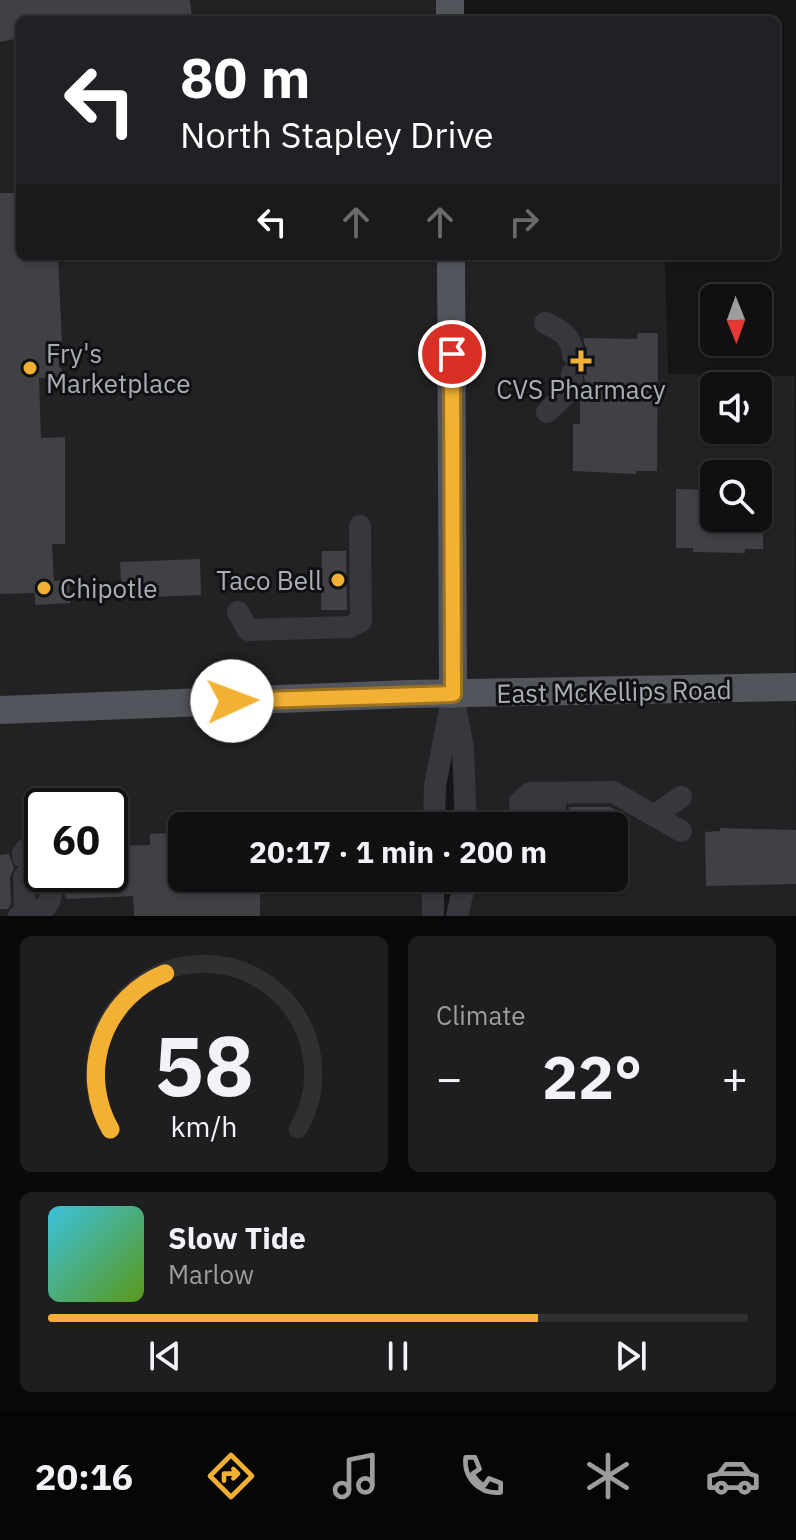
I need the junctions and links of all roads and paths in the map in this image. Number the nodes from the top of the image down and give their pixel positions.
1 (451, 260) edge
2 (545, 323) dead end
3 (547, 412) dead end
4 (360, 526) dead end
5 (238, 612) dead end
6 (796, 687) edge
7 (453, 694) junction
8 (0, 710) edge
9 (549, 793) junction
10 (681, 797) dead end
11 (434, 812) edge
12 (465, 812) edge
13 (530, 812) edge
14 (547, 812) edge
15 (655, 815) junction
16 (681, 831) dead end
17 (32, 892) edge
18 (433, 892) edge
19 (463, 892) edge
20 (30, 913) edge
21 (433, 916) edge
22 (457, 916) edge

1 - 7 main road
2 - 3 street
4 - 5 street
6 - 7 main road, East McKellips Road
7 - 8 main road, East McKellips Road
7 - 11 street
7 - 12 street
9 - 13 street
9 - 14 street
9 - 15 street
10 - 15 street
15 - 16 street
17 - 20 street
18 - 21 street
19 - 22 street

